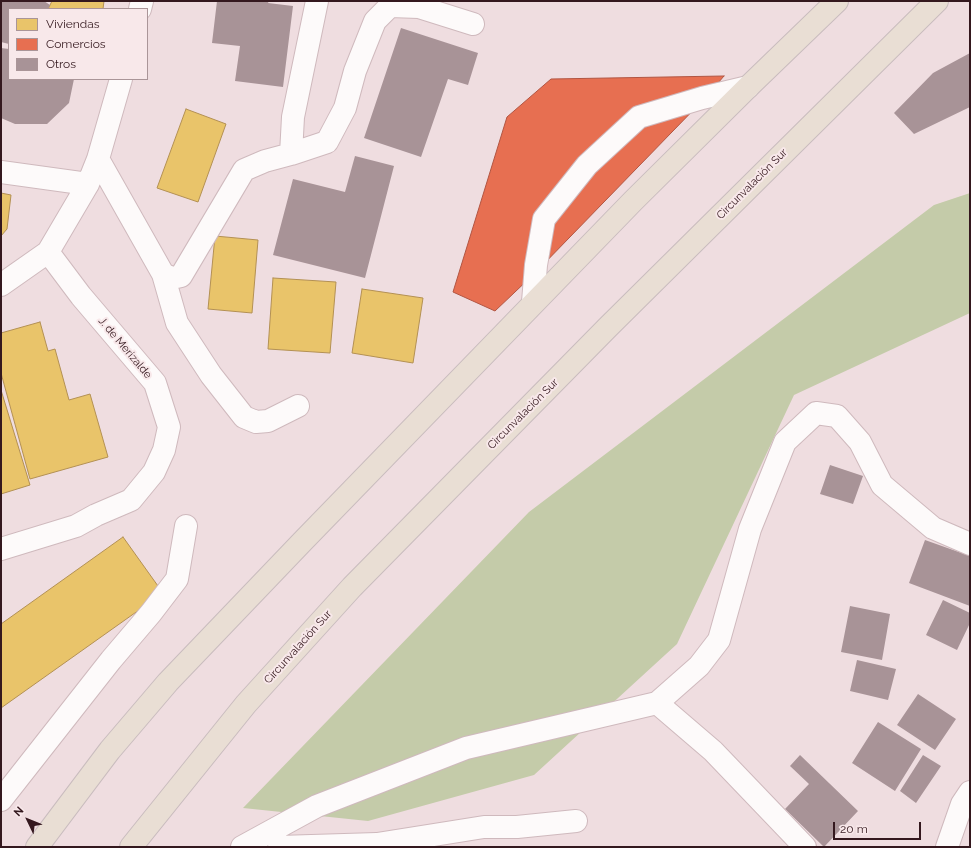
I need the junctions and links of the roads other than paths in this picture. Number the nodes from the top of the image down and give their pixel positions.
1 (317, 1) edge
2 (838, 1) edge
3 (937, 1) edge
4 (473, 24) dead end
5 (121, 80) edge
6 (748, 87) junction
7 (291, 154) junction
8 (98, 159) junction
9 (1, 172) edge
10 (88, 184) junction
11 (48, 252) junction
12 (163, 274) junction
13 (1, 285) edge
14 (533, 302) junction
15 (298, 406) dead end
16 (186, 526) dead end
17 (970, 544) edge
18 (1, 549) edge
19 (657, 703) junction
20 (970, 792) edge
21 (1, 800) edge
22 (576, 821) dead end
23 (37, 845) edge
24 (378, 845) edge
25 (131, 847) edge
26 (242, 847) edge
27 (279, 847) edge
28 (805, 847) edge
29 (947, 847) edge

1 - 7 street
2 - 6 highway
3 - 25 highway, Circunvalación Sur
4 - 7 street
5 - 8 street
6 - 14 highway
6 - 14 street
7 - 12 street
8 - 10 street
8 - 12 street
9 - 10 street
10 - 11 street
11 - 13 street
11 - 18 street, J. de Merizalde
12 - 15 street
14 - 23 highway
16 - 21 street
17 - 19 street
19 - 26 street
19 - 28 street
20 - 29 street
22 - 24 street
24 - 27 street

